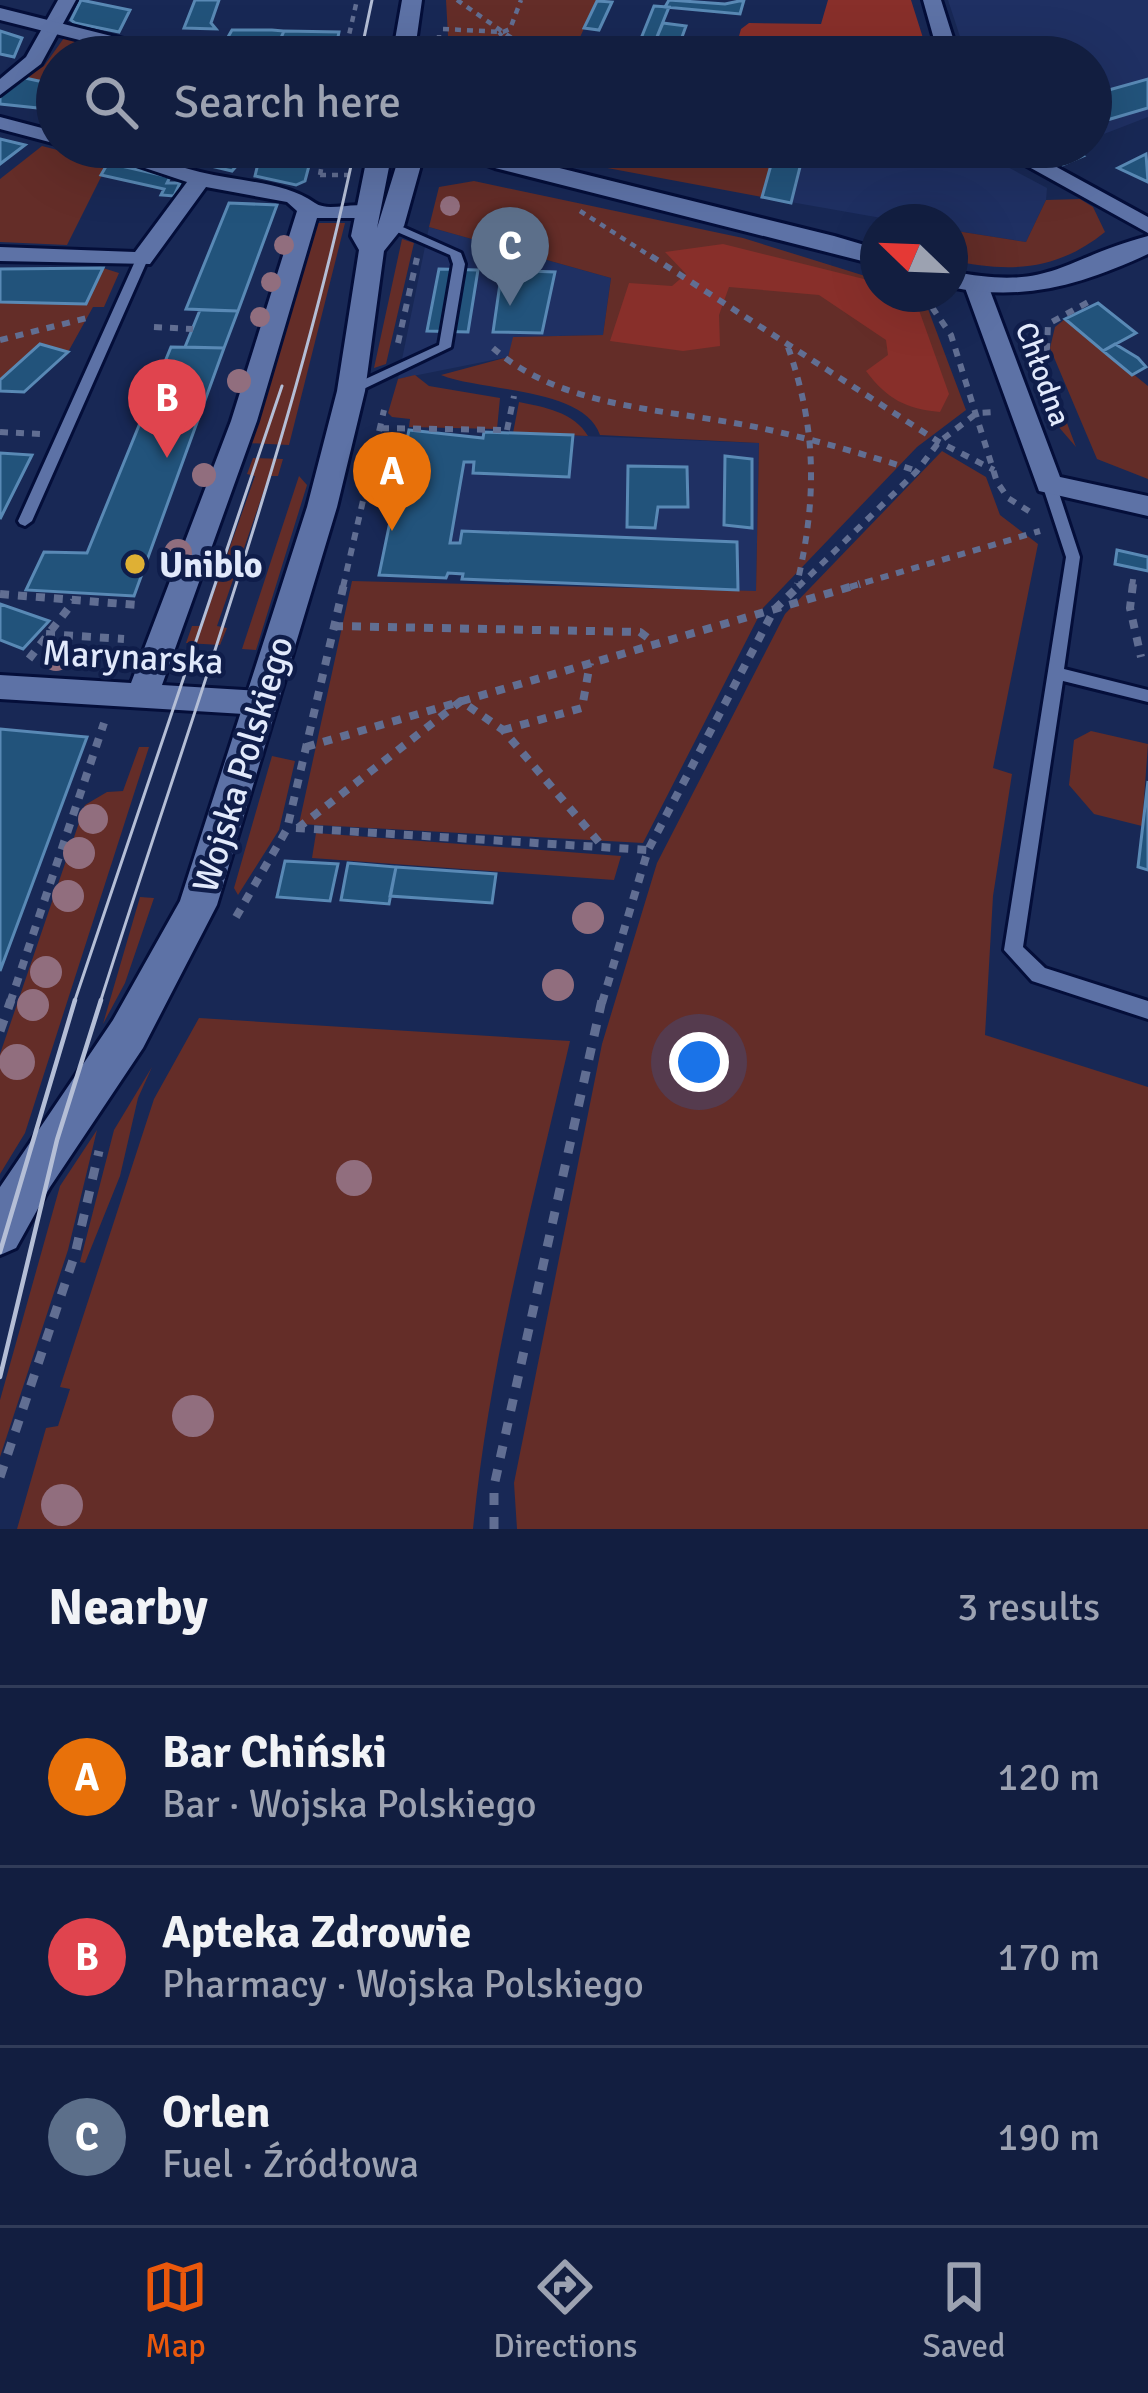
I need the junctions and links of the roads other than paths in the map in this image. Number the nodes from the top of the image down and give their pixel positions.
1 (67, 0) edge
2 (932, 0) edge
3 (0, 14) edge
4 (53, 26) junction
5 (47, 36) edge
6 (91, 36) edge
7 (943, 36) edge
8 (36, 53) edge
9 (0, 88) edge
10 (0, 123) edge
11 (36, 132) edge
12 (165, 168) edge
13 (376, 168) edge
14 (408, 168) edge
15 (518, 168) edge
16 (1042, 168) edge
17 (200, 178) junction
18 (308, 211) junction
19 (366, 211) junction
20 (392, 226) junction
21 (1148, 226) edge
22 (1148, 244) edge
23 (372, 250) junction
24 (860, 251) edge
25 (0, 254) edge
26 (142, 259) junction
27 (968, 283) edge
28 (968, 293) edge
29 (351, 391) junction
30 (1048, 484) junction
31 (1148, 506) edge
32 (25, 521) dead end
33 (1056, 674) junction
34 (11, 679) edge
35 (142, 695) junction
36 (1148, 696) edge
37 (262, 703) junction
38 (1148, 1010) edge
39 (0, 1232) edge

1 - 4 street
2 - 7 street
3 - 4 main road
4 - 5 street
4 - 6 main road
8 - 9 street
10 - 11 street
12 - 17 street
13 - 19 main road, Wojska Polskiego
14 - 20 main road
15 - 24 main road
16 - 21 street
17 - 18 street
17 - 26 street
18 - 19 street
18 - 35 street
19 - 23 main road, Wojska Polskiego
20 - 23 main road
20 - 29 lane
22 - 27 main road
23 - 29 main road, Wojska Polskiego
25 - 26 street
26 - 32 lane
28 - 30 street, Chłodna
29 - 37 main road, Wojska Polskiego
30 - 31 street
30 - 33 lane
33 - 36 lane
33 - 38 lane
34 - 35 street, Marynarska
35 - 37 street, Marynarska
37 - 39 main road, Wojska Polskiego

